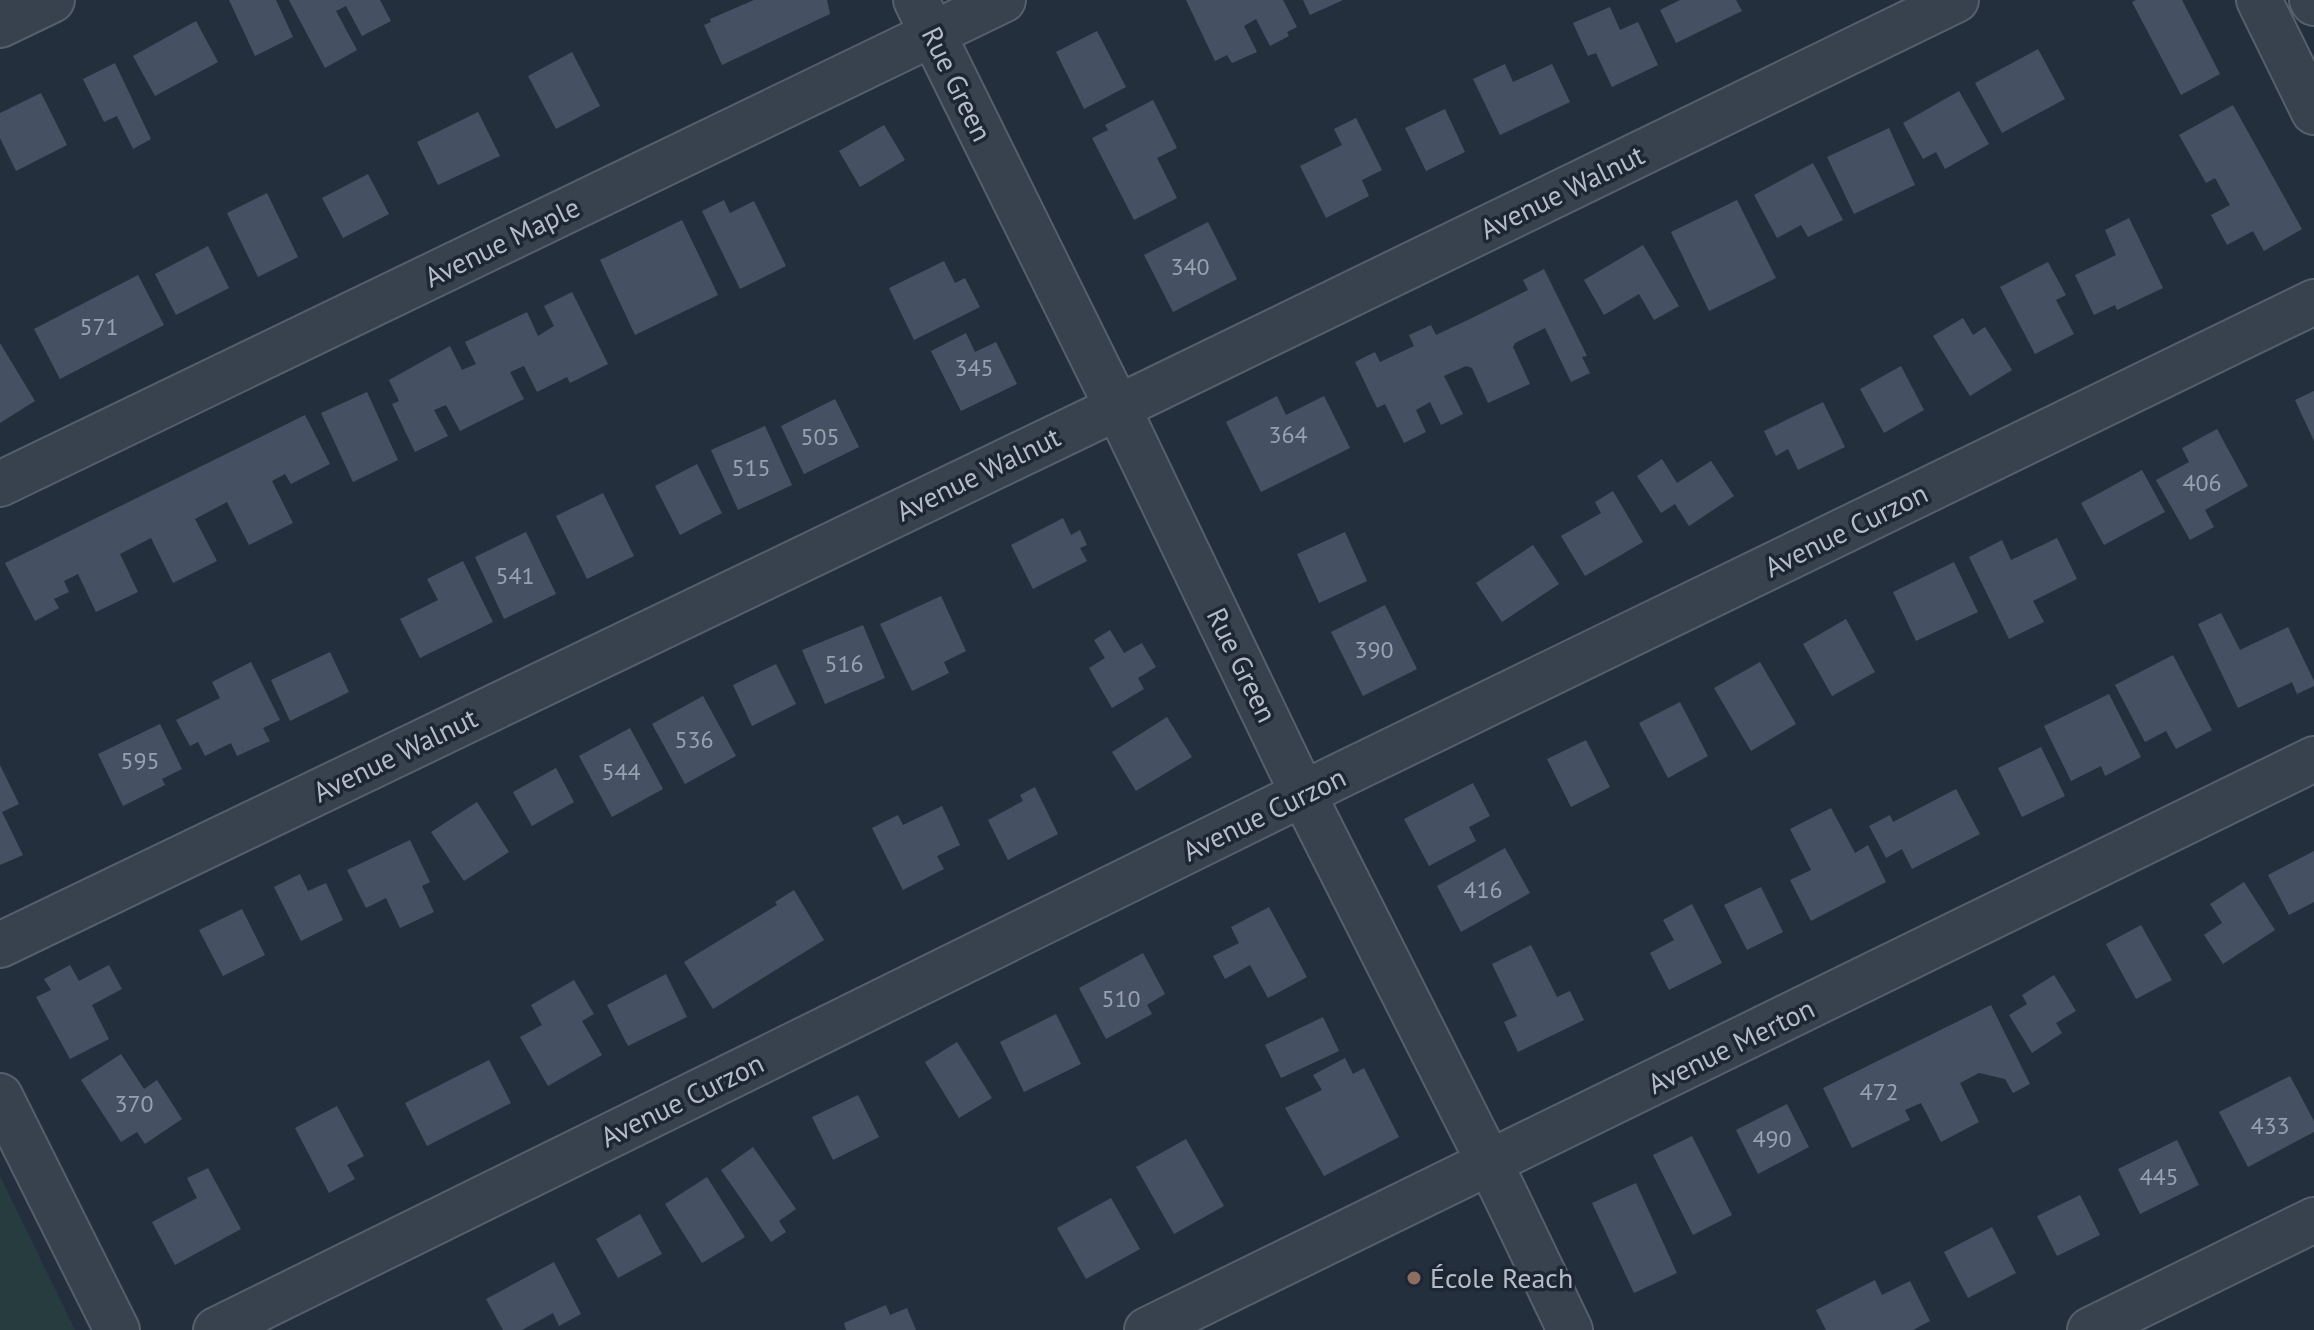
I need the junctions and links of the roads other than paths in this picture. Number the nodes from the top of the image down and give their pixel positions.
1 (52, 0) edge
2 (1003, 0) edge
3 (1956, 0) edge
4 (2259, 0) edge
5 (924, 17) edge
6 (0, 25) edge
7 (2314, 112) edge
8 (2314, 302) edge
9 (1118, 407) junction
10 (0, 484) edge
11 (2314, 759) edge
12 (1303, 794) junction
13 (0, 945) edge
14 (0, 1096) edge
15 (1489, 1164) junction
16 (2314, 1220) edge
17 (117, 1330) edge
18 (216, 1330) edge
19 (1147, 1330) edge
20 (1570, 1330) edge
21 (2090, 1330) edge

1 - 6 street
2 - 5 street, Avenue Maple
3 - 9 street, Avenue Walnut
4 - 7 street
5 - 9 street, Rue Green
5 - 10 street, Avenue Maple
8 - 12 street, Avenue Curzon
9 - 12 street, Rue Green
9 - 13 street, Avenue Walnut
11 - 15 street, Avenue Merton
12 - 15 street, Rue Green
12 - 18 street, Avenue Curzon
14 - 17 street
15 - 19 street, Avenue Merton
15 - 20 street, Rue Green
16 - 21 street

